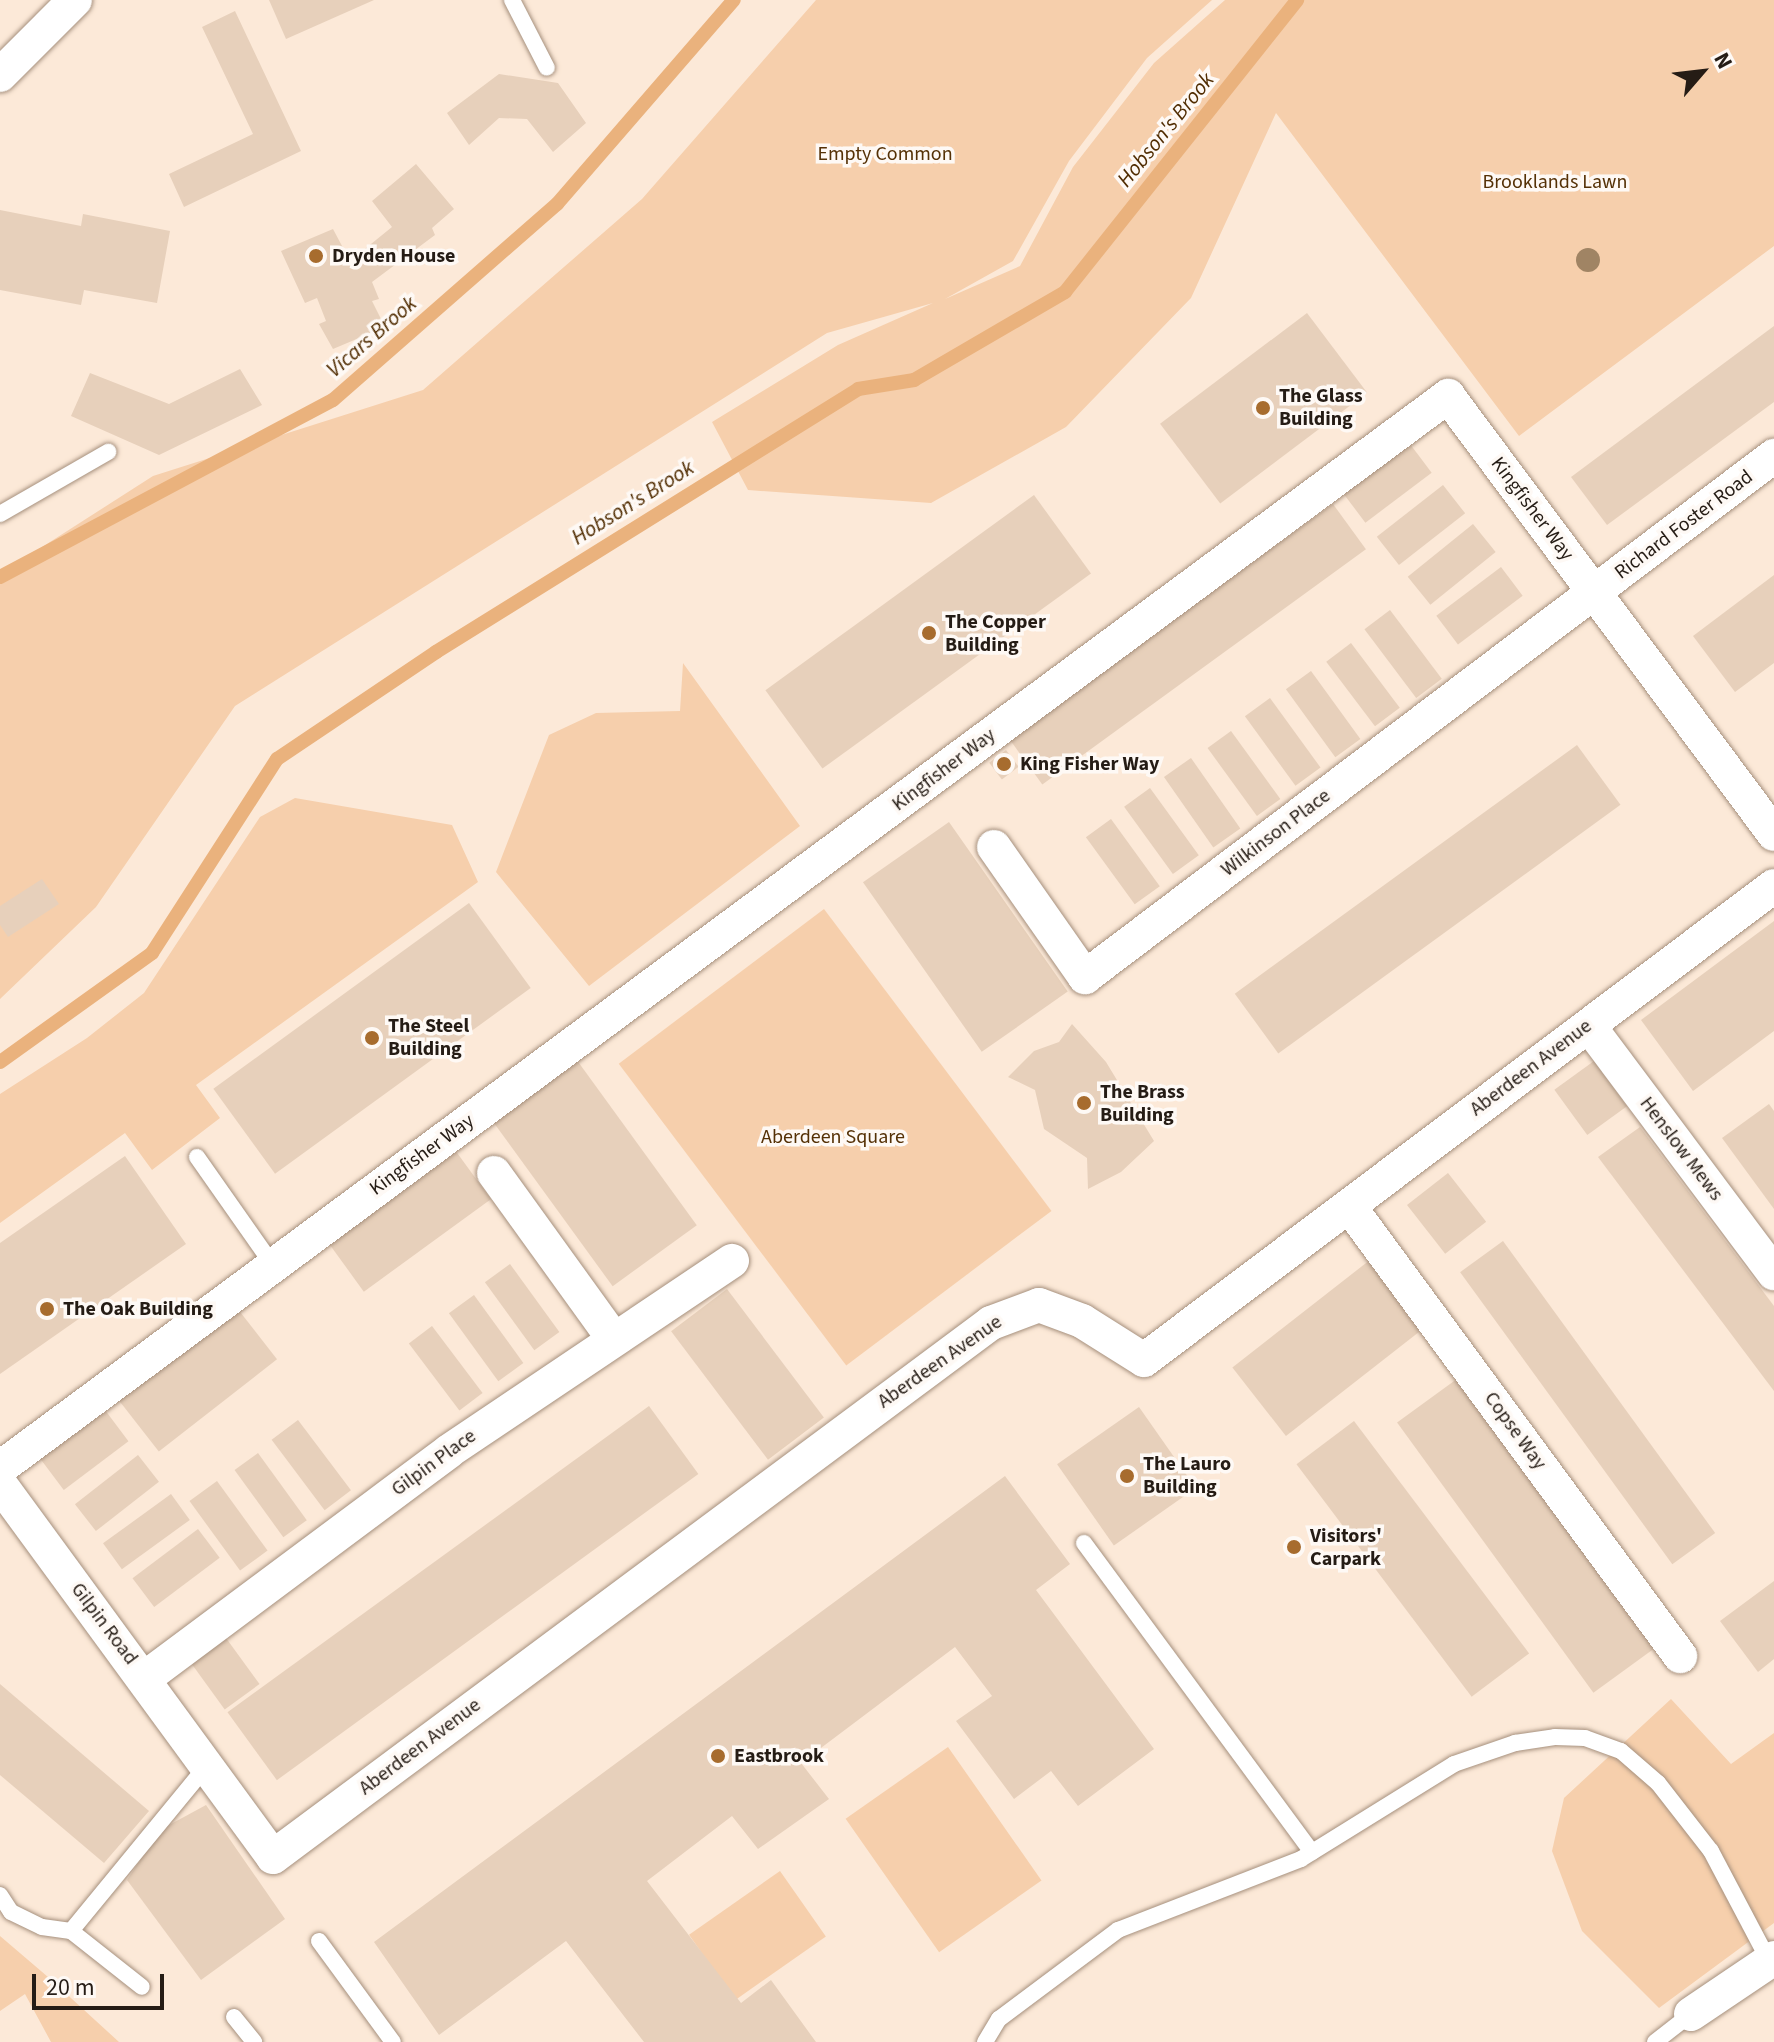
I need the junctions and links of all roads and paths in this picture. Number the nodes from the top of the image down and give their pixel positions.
1 (75, 0) edge
2 (512, 0) edge
3 (547, 68) dead end
4 (0, 75) edge
5 (108, 452) dead end
6 (1774, 456) edge
7 (0, 514) edge
8 (1594, 593) junction
9 (1774, 834) edge
10 (994, 847) dead end
11 (1774, 886) edge
12 (1589, 1026) junction
13 (197, 1157) dead end
14 (494, 1173) dead end
15 (1349, 1206) junction
16 (732, 1261) dead end
17 (273, 1265) junction
18 (1774, 1273) edge
19 (613, 1338) junction
20 (0, 1468) edge
21 (0, 1484) edge
22 (1084, 1543) dead end
23 (1680, 1656) dead end
24 (145, 1678) junction
25 (208, 1764) junction
26 (1312, 1852) junction
27 (273, 1857) joint
28 (0, 1895) edge
29 (71, 1931) junction
30 (319, 1941) dead end
31 (1772, 1962) edge
32 (142, 1987) dead end
33 (1691, 2014) joint
34 (234, 2017) dead end
35 (254, 2042) edge
36 (393, 2042) edge
37 (985, 2042) edge
38 (1655, 2042) edge

1 - 4 street
2 - 3 lane
5 - 7 lane
6 - 8 street, Richard Foster Road
8 - 9 street, Kingfisher Way
8 - 10 street, Wilkinson Place
8 - 17 street, Kingfisher Way
11 - 12 street, Aberdeen Avenue
12 - 15 street, Aberdeen Avenue
12 - 18 street, Henslow Mews
13 - 17 lane
14 - 19 street
15 - 23 street, Copse Way
15 - 27 street, Aberdeen Avenue
16 - 19 street, Gilpin Place
17 - 20 street, Kingfisher Way
19 - 24 street, Gilpin Place
21 - 24 street, Gilpin Road
22 - 26 lane
24 - 25 street, Gilpin Road
25 - 27 street, Gilpin Road
25 - 29 lane
26 - 31 lane
26 - 37 lane
28 - 29 lane
29 - 32 lane
30 - 36 lane
31 - 33 street
33 - 38 lane
34 - 35 lane

